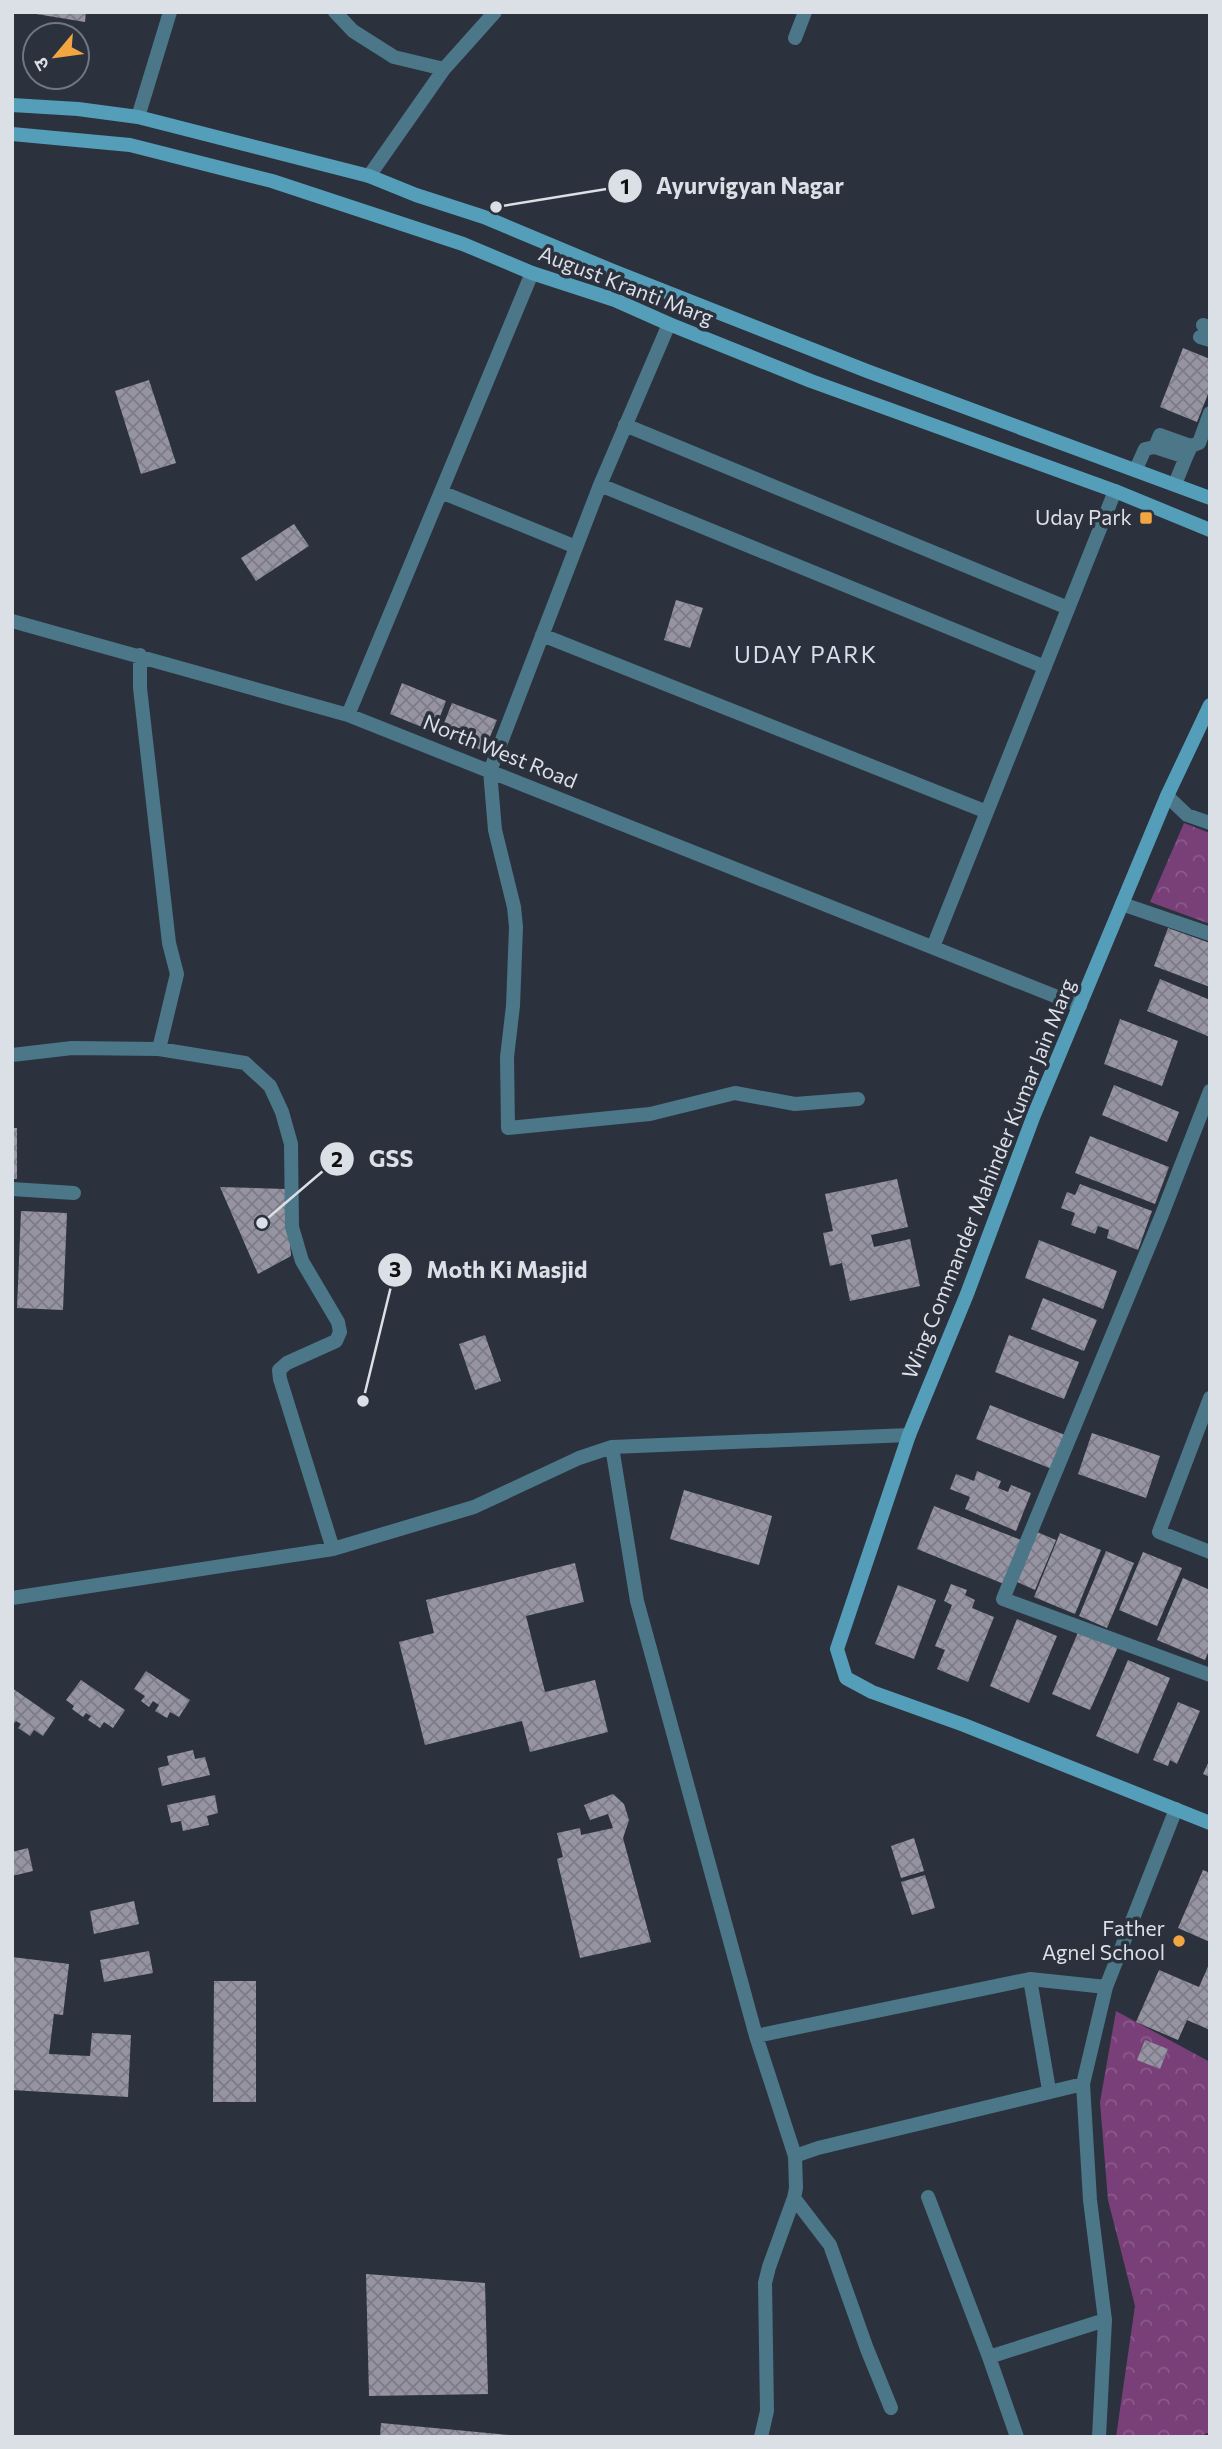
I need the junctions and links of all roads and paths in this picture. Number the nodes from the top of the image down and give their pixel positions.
1 (170, 12) edge
2 (335, 12) edge
3 (495, 12) edge
4 (804, 12) edge
5 (795, 38) dead end
6 (444, 69) junction
7 (12, 105) edge
8 (138, 117) junction
9 (12, 134) edge
10 (369, 176) junction
11 (532, 273) junction
12 (668, 324) junction
13 (1210, 413) edge
14 (625, 425) junction
15 (1188, 452) junction
16 (1136, 469) junction
17 (1175, 484) junction
18 (600, 485) junction
19 (1115, 491) junction
20 (441, 492) junction
21 (1210, 498) edge
22 (1210, 530) edge
23 (576, 547) junction
24 (1068, 608) junction
25 (12, 621) edge
26 (542, 635) junction
27 (141, 655) junction
28 (1045, 667) junction
29 (1210, 705) edge
30 (348, 715) junction
31 (490, 771) junction
32 (1167, 796) junction
33 (987, 812) junction
34 (1210, 823) edge
35 (1122, 904) junction
36 (1210, 934) edge
37 (933, 947) junction
38 (1080, 1006) junction
39 (159, 1049) junction
40 (12, 1055) edge
41 (1210, 1091) edge
42 (858, 1099) dead end
43 (12, 1189) edge
44 (74, 1193) dead end
45 (1210, 1398) edge
46 (909, 1435) junction
47 (612, 1447) junction
48 (333, 1549) junction
49 (1210, 1552) edge
50 (12, 1598) edge
51 (1210, 1675) edge
52 (1176, 1809) junction
53 (1210, 1823) edge
54 (1030, 1979) junction
55 (1107, 1987) junction
56 (756, 2036) junction
57 (1083, 2084) junction
58 (1049, 2090) junction
59 (795, 2156) junction
60 (928, 2197) dead end
61 (794, 2198) junction
62 (1105, 2320) junction
63 (989, 2357) junction
64 (891, 2408) dead end
65 (1015, 2436) edge
66 (761, 2437) edge
67 (1099, 2437) edge

1 - 8 street
2 - 6 street
3 - 6 street
4 - 5 street
6 - 10 street
7 - 8 main road, August Kranti Marg
8 - 10 main road, August Kranti Marg
9 - 11 main road, August Kranti Marg
10 - 16 main road, August Kranti Marg
11 - 12 main road, August Kranti Marg
11 - 20 street
12 - 14 street
12 - 19 main road, August Kranti Marg
13 - 15 street
14 - 18 street
14 - 24 street
15 - 16 street
15 - 17 street
16 - 17 main road, August Kranti Marg
17 - 21 main road, August Kranti Marg
18 - 23 street
18 - 28 street
19 - 22 main road, August Kranti Marg
19 - 24 street
20 - 23 street
20 - 30 street
23 - 26 street
24 - 28 street
25 - 27 street, North West Road
26 - 31 street
26 - 33 street
27 - 30 street, North West Road
27 - 39 street
28 - 33 street
29 - 32 main road, Wing Commander Mahinder Kumar Jain Marg
30 - 31 street, North West Road
31 - 37 street, North West Road
31 - 42 street
32 - 34 street
32 - 35 main road, Wing Commander Mahinder Kumar Jain Marg
33 - 37 street
35 - 36 street
35 - 38 main road, Wing Commander Mahinder Kumar Jain Marg
37 - 38 street, North West Road
38 - 46 main road, Wing Commander Mahinder Kumar Jain Marg
39 - 40 street
39 - 48 street
41 - 51 street
43 - 44 street
45 - 49 street
46 - 47 street
46 - 52 main road, Wing Commander Mahinder Kumar Jain Marg
47 - 48 street
47 - 56 street
48 - 50 street
52 - 53 main road
52 - 55 street
54 - 55 street
54 - 56 street
54 - 58 street
55 - 57 street
56 - 59 street
57 - 58 street
57 - 62 street
58 - 59 street
59 - 61 street
60 - 63 street
61 - 64 street
61 - 66 street
62 - 63 street
62 - 67 street
63 - 65 street

